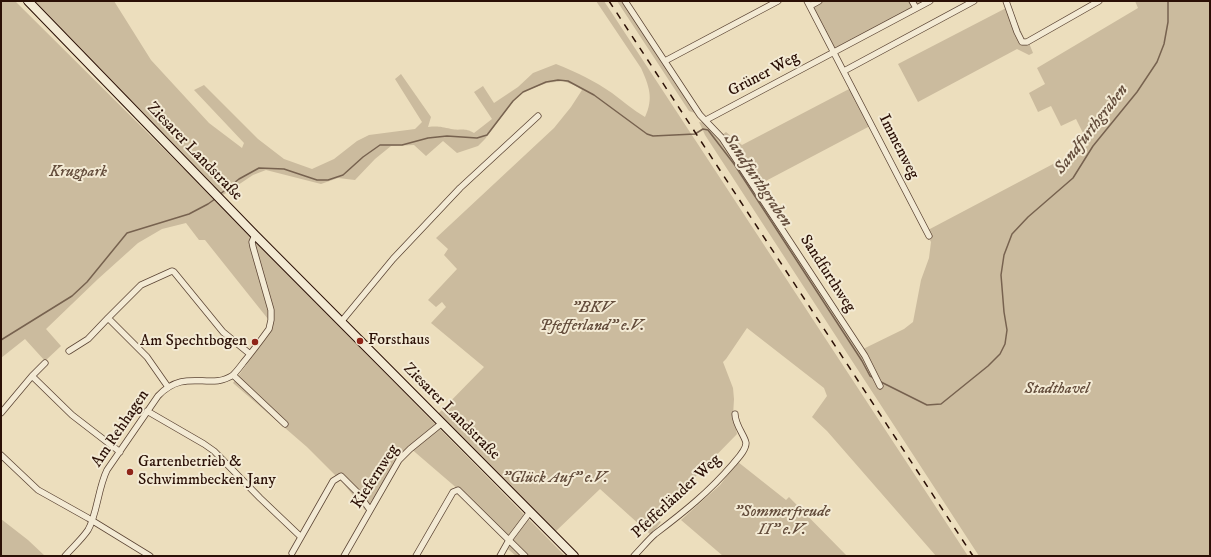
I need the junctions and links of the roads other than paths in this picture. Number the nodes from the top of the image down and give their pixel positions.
1 (28, 1) edge
2 (778, 1) edge
3 (819, 1) edge
4 (912, 1) edge
5 (930, 1) edge
6 (974, 1) edge
7 (1098, 1) edge
8 (627, 2) edge
9 (1008, 2) edge
10 (808, 4) edge
11 (916, 8) junction
12 (834, 52) junction
13 (665, 61) junction
14 (844, 71) junction
15 (538, 116) dead end
16 (706, 120) junction
17 (255, 235) junction
18 (929, 236) dead end
19 (108, 318) junction
20 (341, 322) junction
21 (69, 351) dead end
22 (250, 354) junction
23 (45, 363) dead end
24 (233, 375) junction
25 (32, 376) junction
26 (880, 386) dead end
27 (168, 387) junction
28 (147, 411) junction
29 (1, 413) edge
30 (735, 414) dead end
31 (442, 423) junction
32 (285, 424) dead end
33 (120, 452) junction
34 (1, 456) edge
35 (370, 510) junction
36 (530, 512) junction
37 (92, 521) junction
38 (301, 537) junction
39 (509, 540) junction
40 (292, 553) dead end
41 (65, 556) edge
42 (150, 556) edge
43 (344, 556) edge
44 (416, 556) edge
45 (500, 556) edge
46 (525, 556) edge
47 (574, 556) edge
48 (634, 556) edge

1 - 17 main road, Ziesarer Landstraße
2 - 13 street
3 - 10 street, Immenweg
4 - 11 street
5 - 11 street
6 - 14 street
7 - 9 street
8 - 13 street, Sandfurthweg
10 - 12 street, Immenweg
11 - 12 street
12 - 14 street, Immenweg
12 - 16 street, Grüner Weg
13 - 16 street, Sandfurthweg
14 - 18 street, Immenweg
15 - 20 street
16 - 26 street, Sandfurthweg
17 - 20 main road, Ziesarer Landstraße
17 - 22 street
19 - 21 street
19 - 22 street
19 - 27 street
20 - 31 main road, Ziesarer Landstraße
22 - 24 street
23 - 25 street
24 - 27 street, Am Rehhagen
24 - 32 street
25 - 29 street
25 - 33 street
27 - 28 street, Am Rehhagen
28 - 33 street, Am Rehhagen
28 - 38 street
30 - 48 street, Pfefferländer Weg
31 - 35 street, Kiefernweg
31 - 36 main road, Ziesarer Landstraße
33 - 37 street, Am Rehhagen
34 - 37 street
35 - 38 street
35 - 43 street, Kiefernweg
36 - 39 street
36 - 47 main road, Ziesarer Landstraße
37 - 41 street, Am Rehhagen
37 - 42 street
38 - 40 street
39 - 44 street
39 - 45 street
39 - 46 street

